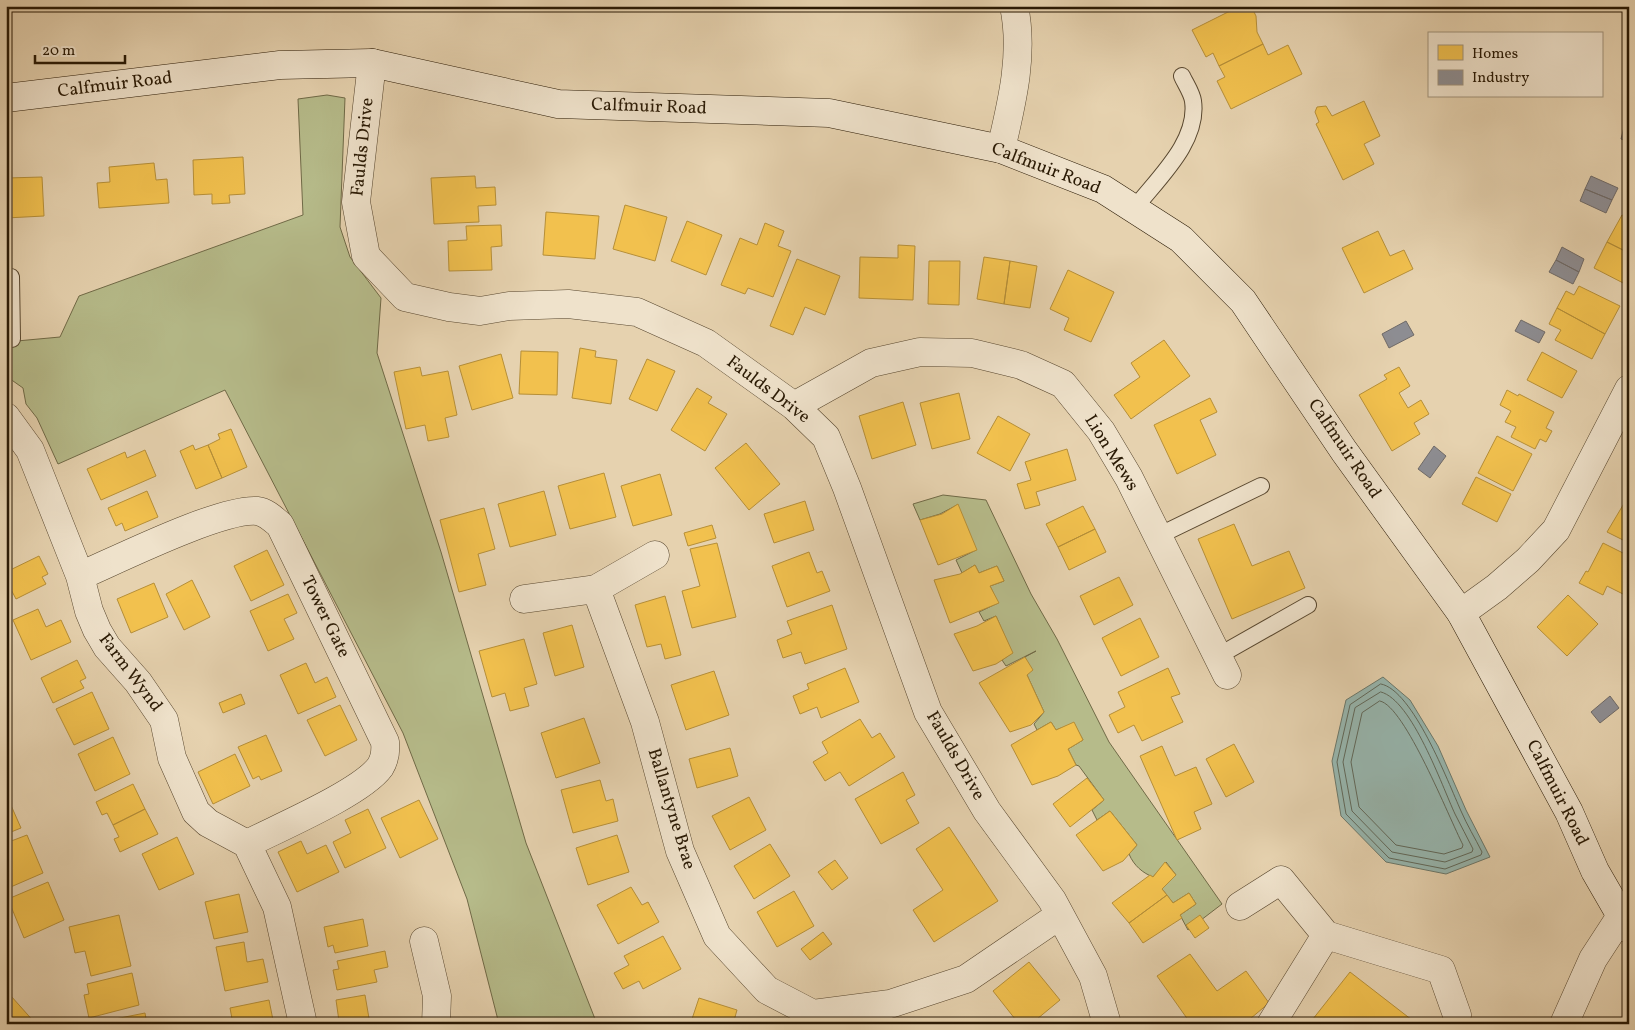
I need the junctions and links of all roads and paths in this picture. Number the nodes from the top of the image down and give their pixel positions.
1 (1014, 6) edge
2 (372, 63) junction
3 (1182, 76) dead end
4 (6, 98) edge
5 (1001, 149) junction
6 (1134, 209) junction
7 (6, 278) edge
8 (12, 339) dead end
9 (1629, 390) edge
10 (794, 406) junction
11 (6, 417) edge
12 (1261, 486) dead end
13 (1158, 536) junction
14 (655, 555) dead end
15 (80, 576) junction
16 (596, 589) junction
17 (524, 599) dead end
18 (1308, 605) dead end
19 (1461, 613) junction
20 (1222, 666) joint
21 (247, 844) junction
22 (1240, 906) dead end
23 (1060, 915) junction
24 (1626, 918) edge
25 (1326, 935) junction
26 (424, 941) dead end
27 (1457, 1015) dead end
28 (811, 1019) edge
29 (303, 1024) edge
30 (436, 1024) edge
31 (1108, 1024) edge
32 (1271, 1024) edge
33 (1564, 1024) edge

1 - 5 street
2 - 4 street, Calfmuir Road
2 - 5 street, Calfmuir Road
2 - 10 street, Faulds Drive
3 - 6 lane
5 - 6 street, Calfmuir Road
6 - 19 street, Calfmuir Road
7 - 8 lane
9 - 19 street
10 - 13 street, Lion Mews
10 - 23 street, Faulds Drive
11 - 15 street, Farm Wynd
12 - 13 lane
13 - 20 street, Lion Mews
14 - 16 street
15 - 21 street, Farm Wynd
15 - 21 street, Tower Gate
16 - 17 street
16 - 28 street, Ballantyne Brae
18 - 20 lane
19 - 24 street, Calfmuir Road
21 - 29 street
22 - 25 street
23 - 28 street, Ballantyne Brae
23 - 31 street, Faulds Drive
24 - 33 street
25 - 27 street
25 - 32 street
26 - 30 street

